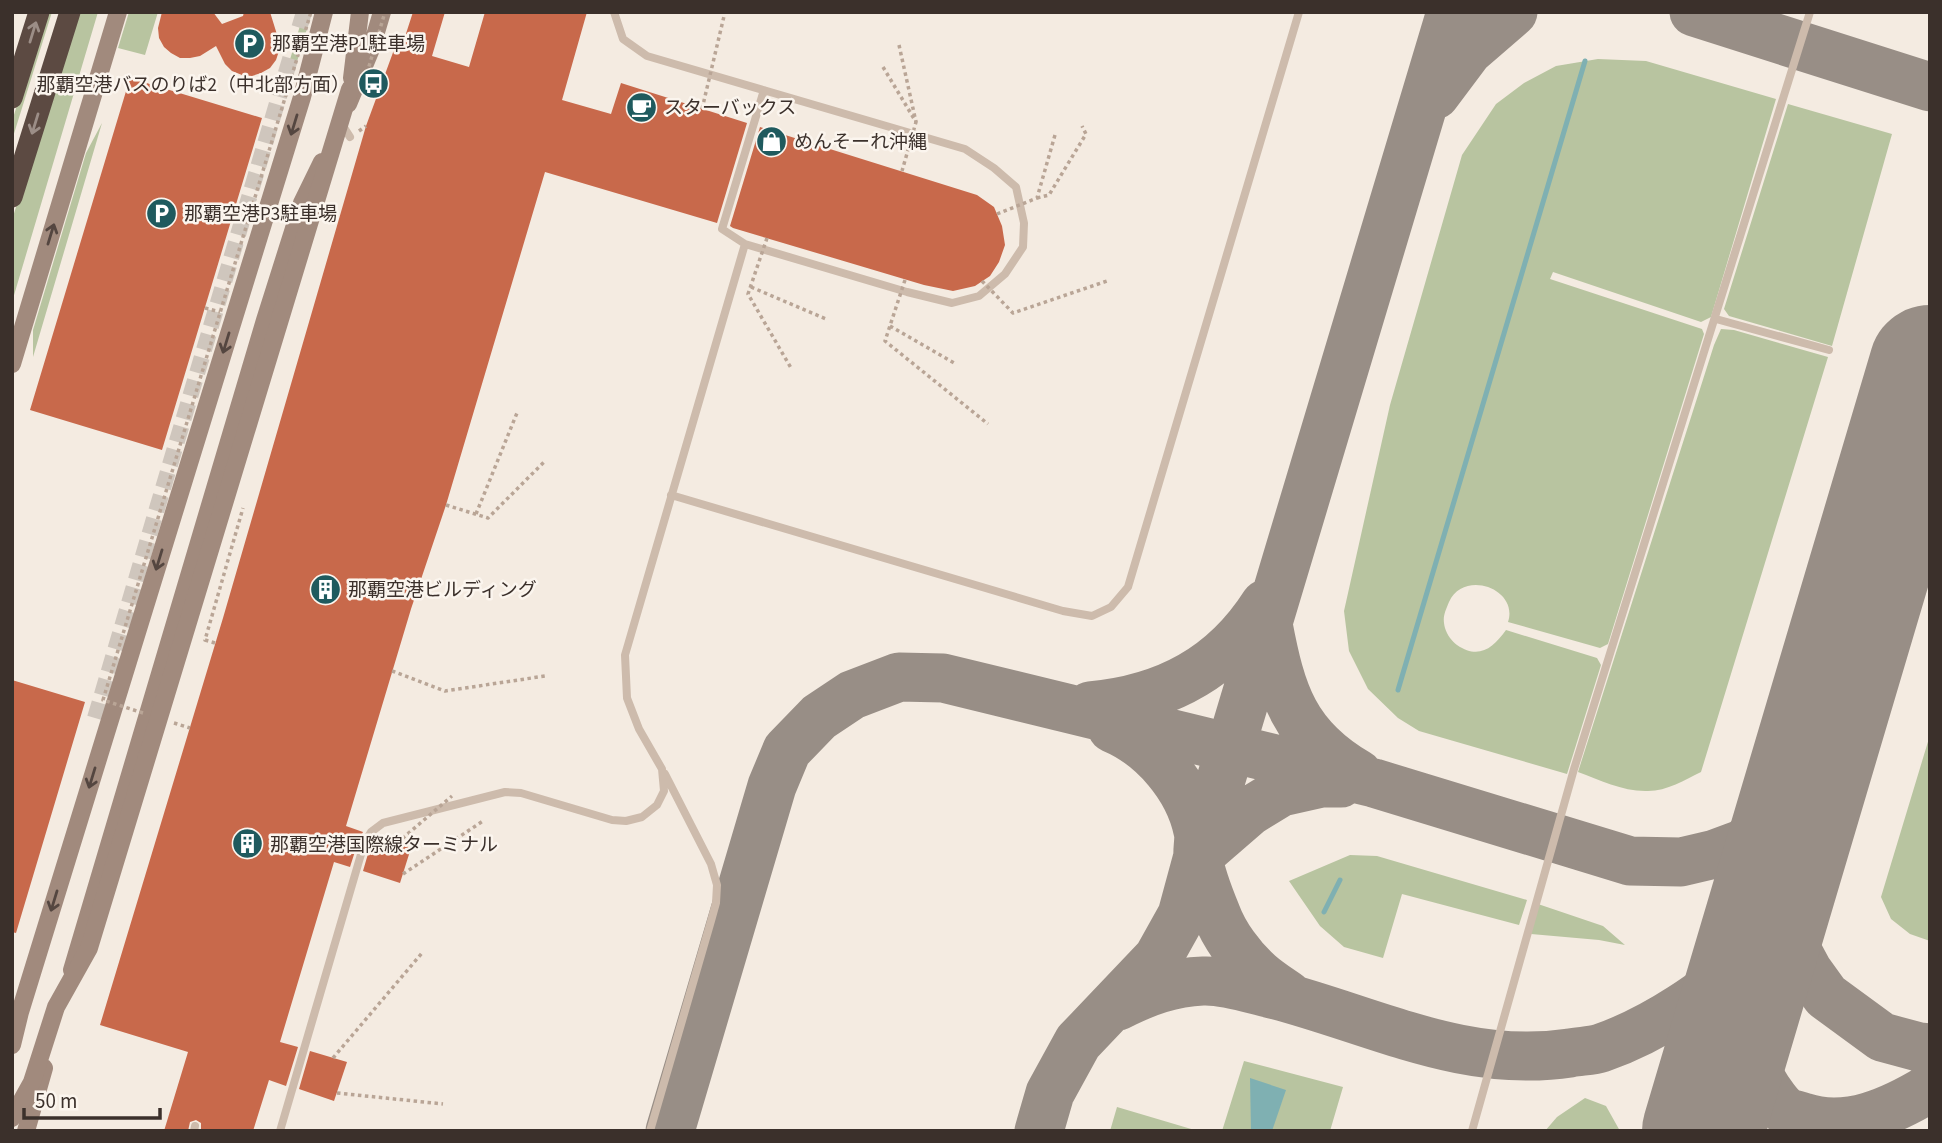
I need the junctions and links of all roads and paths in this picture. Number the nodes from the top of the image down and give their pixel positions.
1 (39, 12) edge
2 (70, 12) edge
3 (118, 12) edge
4 (312, 12) edge
5 (324, 12) edge
6 (360, 12) edge
7 (373, 12) edge
8 (382, 12) edge
9 (614, 12) edge
10 (725, 12) edge
11 (1299, 12) edge
12 (1810, 12) edge
13 (898, 44) dead end
14 (883, 67) dead end
15 (350, 89) junction
16 (764, 90) junction
17 (12, 98) edge
18 (702, 109) dead end
19 (916, 122) junction
20 (1082, 125) dead end
21 (1055, 135) dead end
22 (902, 171) dead end
23 (12, 197) edge
24 (1037, 198) junction
25 (997, 214) dead end
26 (767, 239) dead end
27 (745, 244) junction
28 (905, 280) dead end
29 (982, 281) dead end
30 (1107, 281) dead end
31 (751, 287) junction
32 (205, 308) dead end
33 (219, 313) junction
34 (826, 319) dead end
35 (1716, 319) junction
36 (890, 326) junction
37 (1829, 350) dead end
38 (12, 364) edge
39 (956, 364) dead end
40 (791, 368) dead end
41 (517, 413) dead end
42 (988, 424) dead end
43 (544, 462) dead end
44 (671, 495) junction
45 (446, 505) dead end
46 (476, 514) junction
47 (393, 671) dead end
48 (545, 676) dead end
49 (153, 716) dead end
50 (165, 720) dead end
51 (190, 727) dead end
52 (662, 769) junction
53 (452, 796) dead end
54 (482, 821) dead end
55 (397, 843) dead end
56 (403, 874) dead end
57 (422, 953) dead end
58 (12, 1045) edge
59 (333, 1058) dead end
60 (337, 1093) dead end
61 (443, 1104) dead end
62 (12, 1118) edge
63 (26, 1131) edge
64 (280, 1131) edge
65 (649, 1131) edge
66 (1472, 1131) edge

17 -> 1 highway
2 -> 23 highway
38 -> 3 street
4 - 33 path, bridge
5 -> 58 street
6 - 15 street
7 - 15 street
8 - 63 street
9 - 16 lane
10 - 18 path, bridge
11 - 44 lane
12 - 35 lane
13 - 19 path
14 - 19 path, bridge
15 - 62 street, bridge
16 - 27 lane
16 - 27 lane
19 - 22 path, bridge
20 - 24 path
21 - 24 path, bridge
24 - 25 path, bridge
26 - 31 path, bridge
27 - 44 lane
28 - 36 path, bridge
29 - 30 path, bridge
31 - 34 path
31 - 40 path, bridge
32 - 33 path, bridge
33 - 49 path, bridge
35 - 37 lane
35 - 66 lane
36 - 39 path
36 - 42 path, bridge
41 - 46 path
43 - 46 path
44 - 52 lane
45 - 46 path
47 - 48 path
50 - 51 path, bridge
52 - 64 lane
52 - 65 lane
53 - 55 path, bridge
54 - 56 path
57 - 59 path
60 - 61 path

